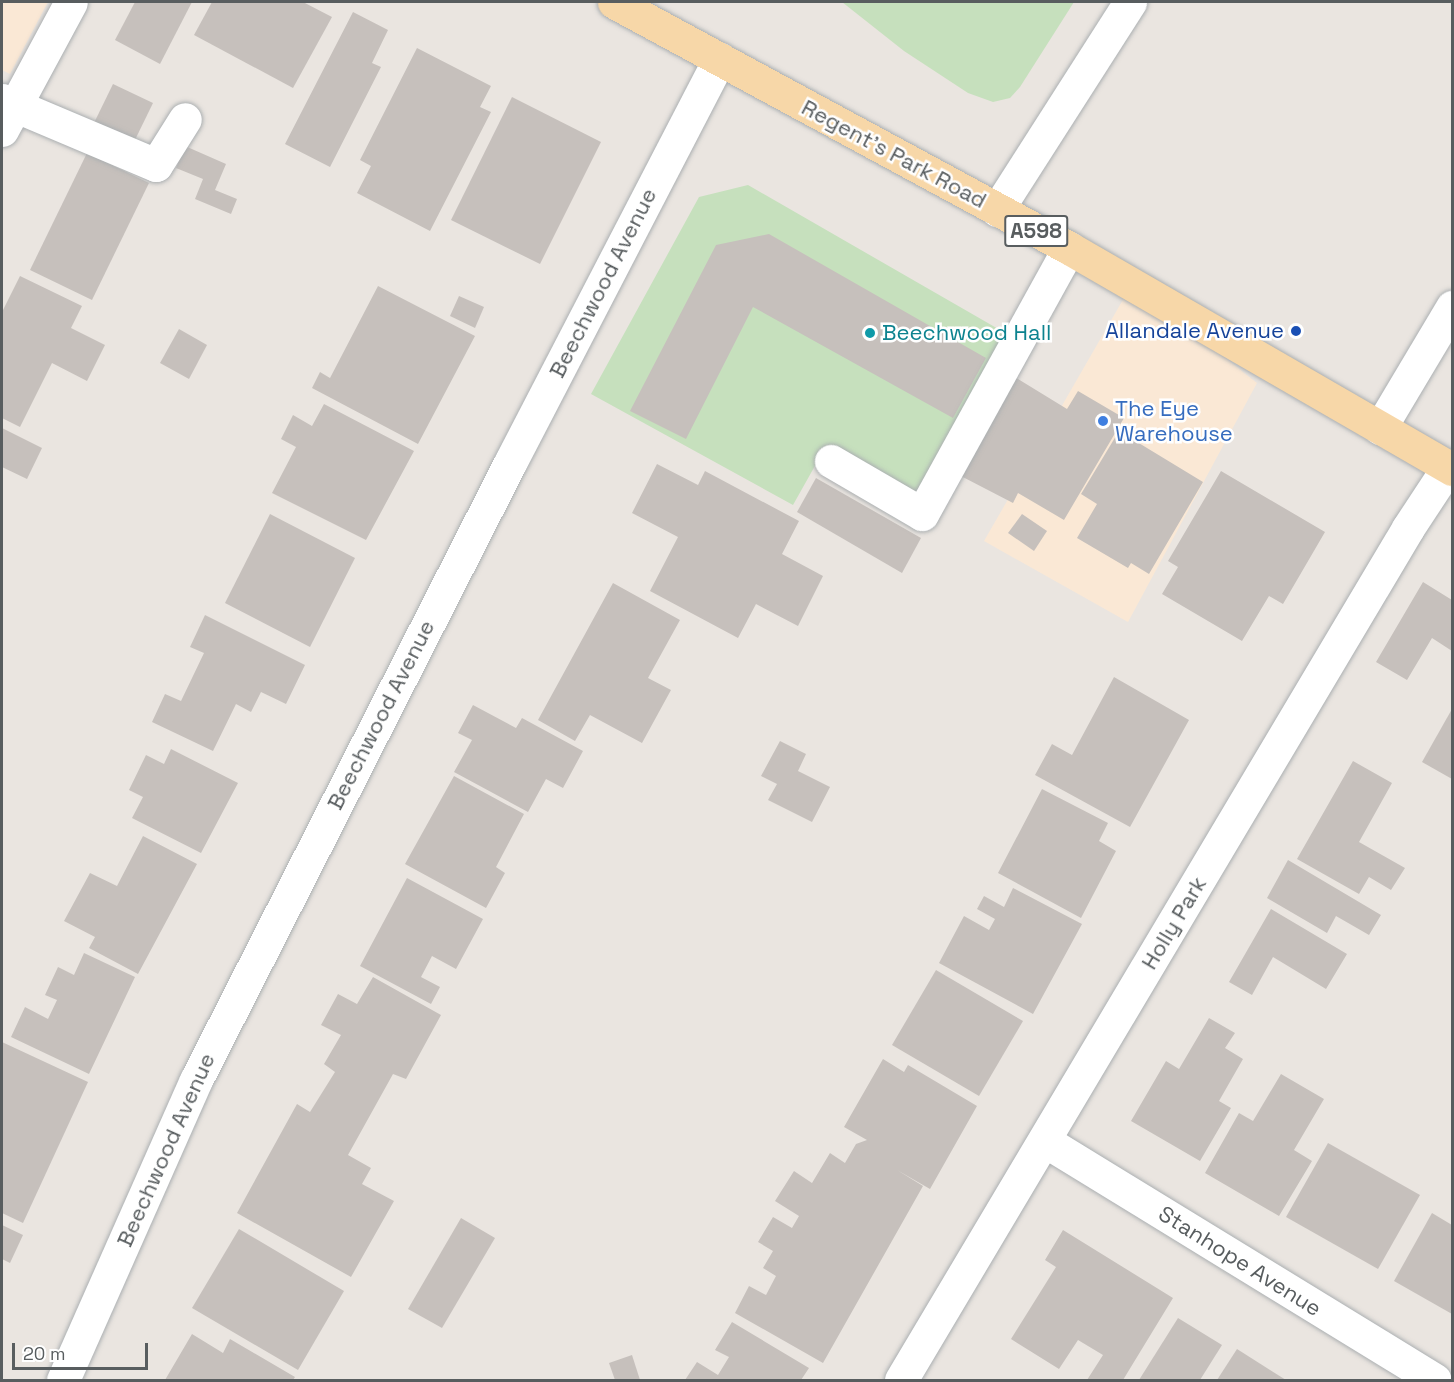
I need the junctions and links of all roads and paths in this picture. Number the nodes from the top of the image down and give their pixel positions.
1 (614, 2) edge
2 (1130, 2) edge
3 (66, 3) edge
4 (719, 59) junction
5 (6, 112) edge
6 (185, 119) dead end
7 (997, 210) junction
8 (1069, 248) junction
9 (1452, 307) edge
10 (1380, 428) junction
11 (831, 461) dead end
12 (1450, 468) edge
13 (1045, 1141) junction
14 (63, 1380) edge
15 (902, 1380) edge
16 (1435, 1380) edge

1 - 4 main road, Regent's Park Road / A598
2 - 7 street
3 - 5 street
4 - 7 main road, Regent's Park Road / A598
4 - 14 street, Beechwood Avenue
5 - 6 street
7 - 8 main road, Regent's Park Road / A598
8 - 10 main road, Regent's Park Road / A598
8 - 11 street
9 - 10 street
10 - 12 main road, Regent's Park Road / A598
12 - 13 street, Holly Park
13 - 15 street, Holly Park
13 - 16 street, Stanhope Avenue

